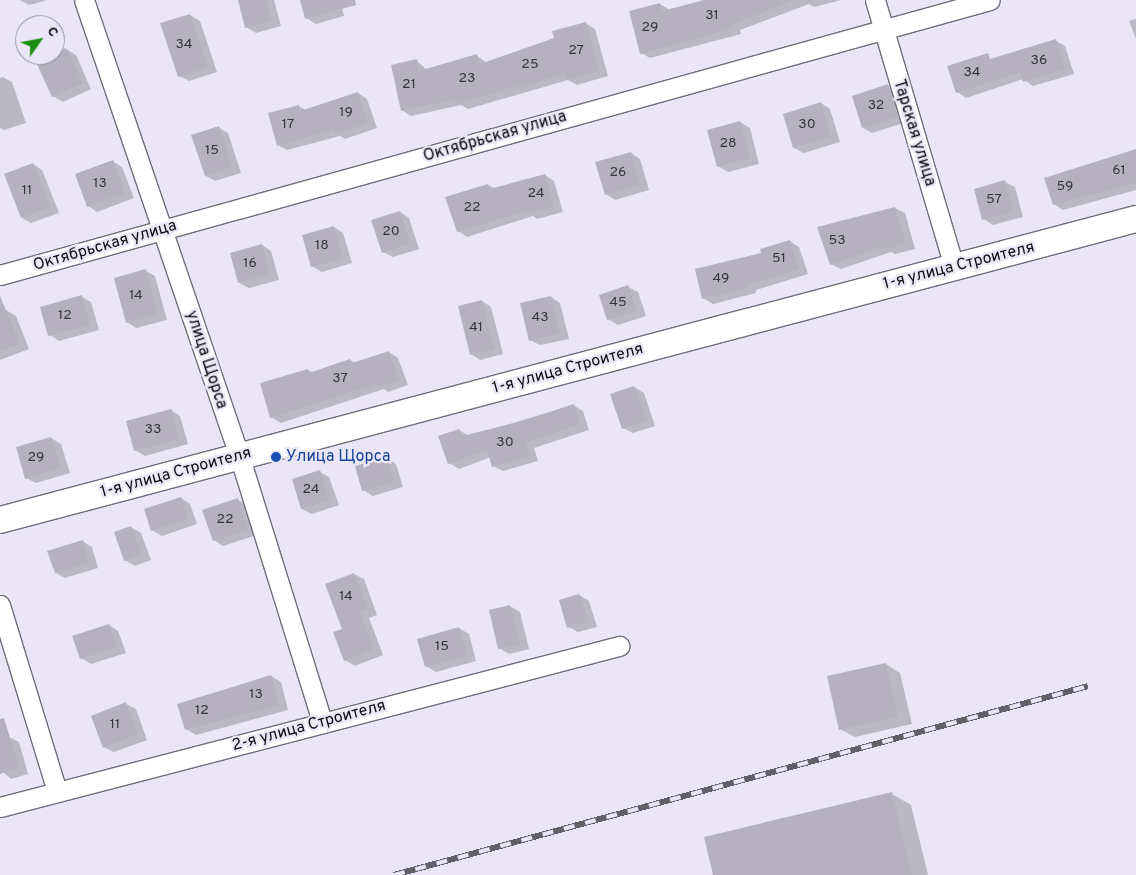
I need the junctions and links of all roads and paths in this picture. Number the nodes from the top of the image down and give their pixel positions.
1 (84, 0) edge
2 (875, 0) edge
3 (990, 0) edge
4 (884, 30) junction
5 (1136, 219) edge
6 (163, 230) junction
7 (954, 267) junction
8 (0, 275) edge
9 (238, 456) junction
10 (0, 520) edge
11 (0, 605) edge
12 (619, 646) dead end
13 (322, 722) junction
14 (57, 792) junction
15 (0, 806) edge

1 - 6 street, улица Щорса
2 - 4 street, Тарская улица
3 - 4 street, Октябрьская улица
4 - 6 street, Октябрьская улица
4 - 7 street, Тарская улица
5 - 7 street, 1-я улица Строителя
6 - 8 street, Октябрьская улица
6 - 9 street, улица Щорса
7 - 9 street, 1-я улица Строителя
9 - 10 street, 1-я улица Строителя
9 - 13 street, улица Щорса
11 - 14 street
12 - 13 street, 2-я улица Строителя
13 - 14 street, 2-я улица Строителя
14 - 15 street, 2-я улица Строителя

